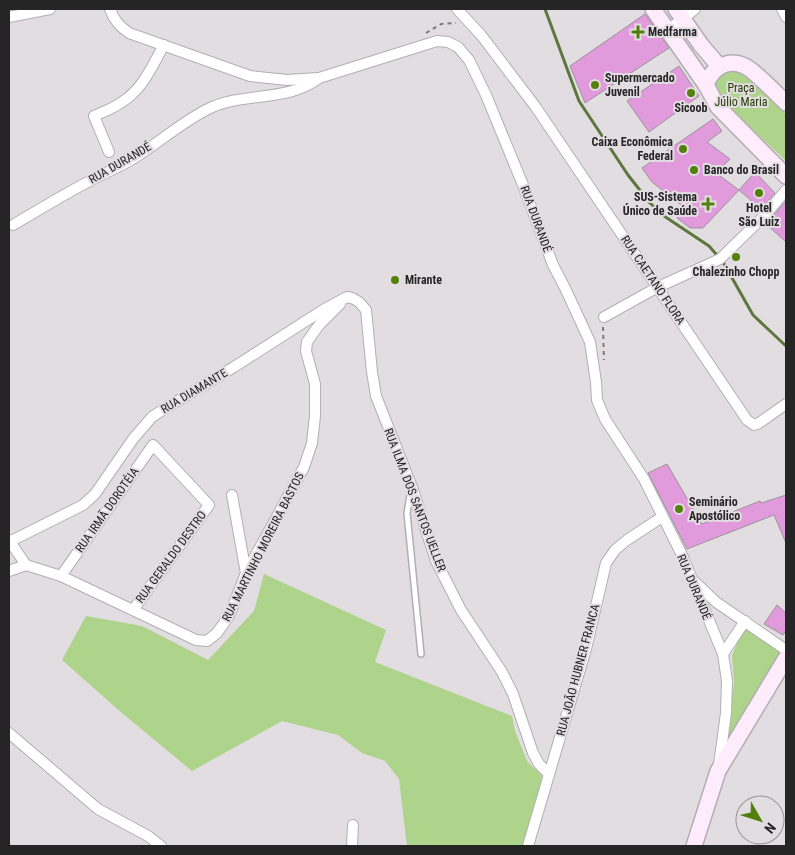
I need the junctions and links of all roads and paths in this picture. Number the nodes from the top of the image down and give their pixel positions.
1 (50, 9) edge
2 (110, 9) edge
3 (456, 9) edge
4 (653, 9) edge
5 (695, 9) edge
6 (782, 9) edge
7 (679, 14) edge
8 (9, 17) edge
9 (786, 17) edge
10 (470, 22) junction
11 (667, 31) junction
12 (164, 46) junction
13 (419, 46) junction
14 (719, 66) junction
15 (319, 78) junction
16 (708, 90) junction
17 (779, 92) edge
18 (786, 103) edge
19 (109, 152) dead end
20 (786, 176) edge
21 (786, 190) edge
22 (13, 225) dead end
23 (658, 287) junction
24 (347, 297) junction
25 (604, 317) dead end
26 (786, 404) edge
27 (153, 445) joint
28 (412, 487) junction
29 (232, 495) dead end
30 (662, 517) junction
31 (10, 540) edge
32 (26, 565) junction
33 (9, 571) edge
34 (246, 574) junction
35 (61, 576) junction
36 (692, 578) junction
37 (133, 610) junction
38 (745, 621) junction
39 (786, 650) edge
40 (421, 654) dead end
41 (723, 654) junction
42 (786, 658) edge
43 (9, 733) edge
44 (718, 771) junction
45 (549, 774) junction
46 (353, 825) dead end
47 (161, 846) edge
48 (352, 846) edge
49 (528, 846) edge
50 (694, 846) edge

1 - 8 street
2 - 12 street
3 - 10 street, RUA CAETANO FLORA
4 - 11 street
5 - 7 street
6 - 9 street
7 - 11 street
7 - 14 street
10 - 13 path
10 - 23 street, RUA CAETANO FLORA
11 - 16 street
12 - 15 street
12 - 19 street
13 - 15 street, RUA DURANDÉ
13 - 30 street, RUA DURANDÉ
14 - 16 street
14 - 17 street
15 - 22 street, RUA DURANDÉ
16 - 20 street
17 - 18 street
21 - 23 street
23 - 25 street
23 - 26 street, RUA CAETANO FLORA
24 - 28 street, RUA ILMA DOS SANTOS UELLER
24 - 31 street, RUA DIAMANTE
24 - 34 street, RUA MARTINHO MOREIRA BASTOS
27 - 35 street, RUA IRMÃ DOROTÉIA
27 - 37 street, RUA GERALDO DESTRO
28 - 40 lane
28 - 45 street, RUA ILMA DOS SANTOS UELLER
29 - 34 street
30 - 36 street, RUA DURANDÉ
30 - 45 street, RUA JOÃO HUBNER FRANCA
31 - 32 street
32 - 33 street
32 - 35 street, RUA MARTINHO MOREIRA BASTOS
34 - 37 street, RUA MARTINHO MOREIRA BASTOS
35 - 37 street, RUA MARTINHO MOREIRA BASTOS
36 - 38 street
36 - 41 street, RUA DURANDÉ
38 - 39 street
38 - 41 street
41 - 44 street, RUA DURANDÉ
42 - 44 street
43 - 47 street
44 - 50 street
45 - 49 street, RUA JOÃO HUBNER FRANCA
46 - 48 street

